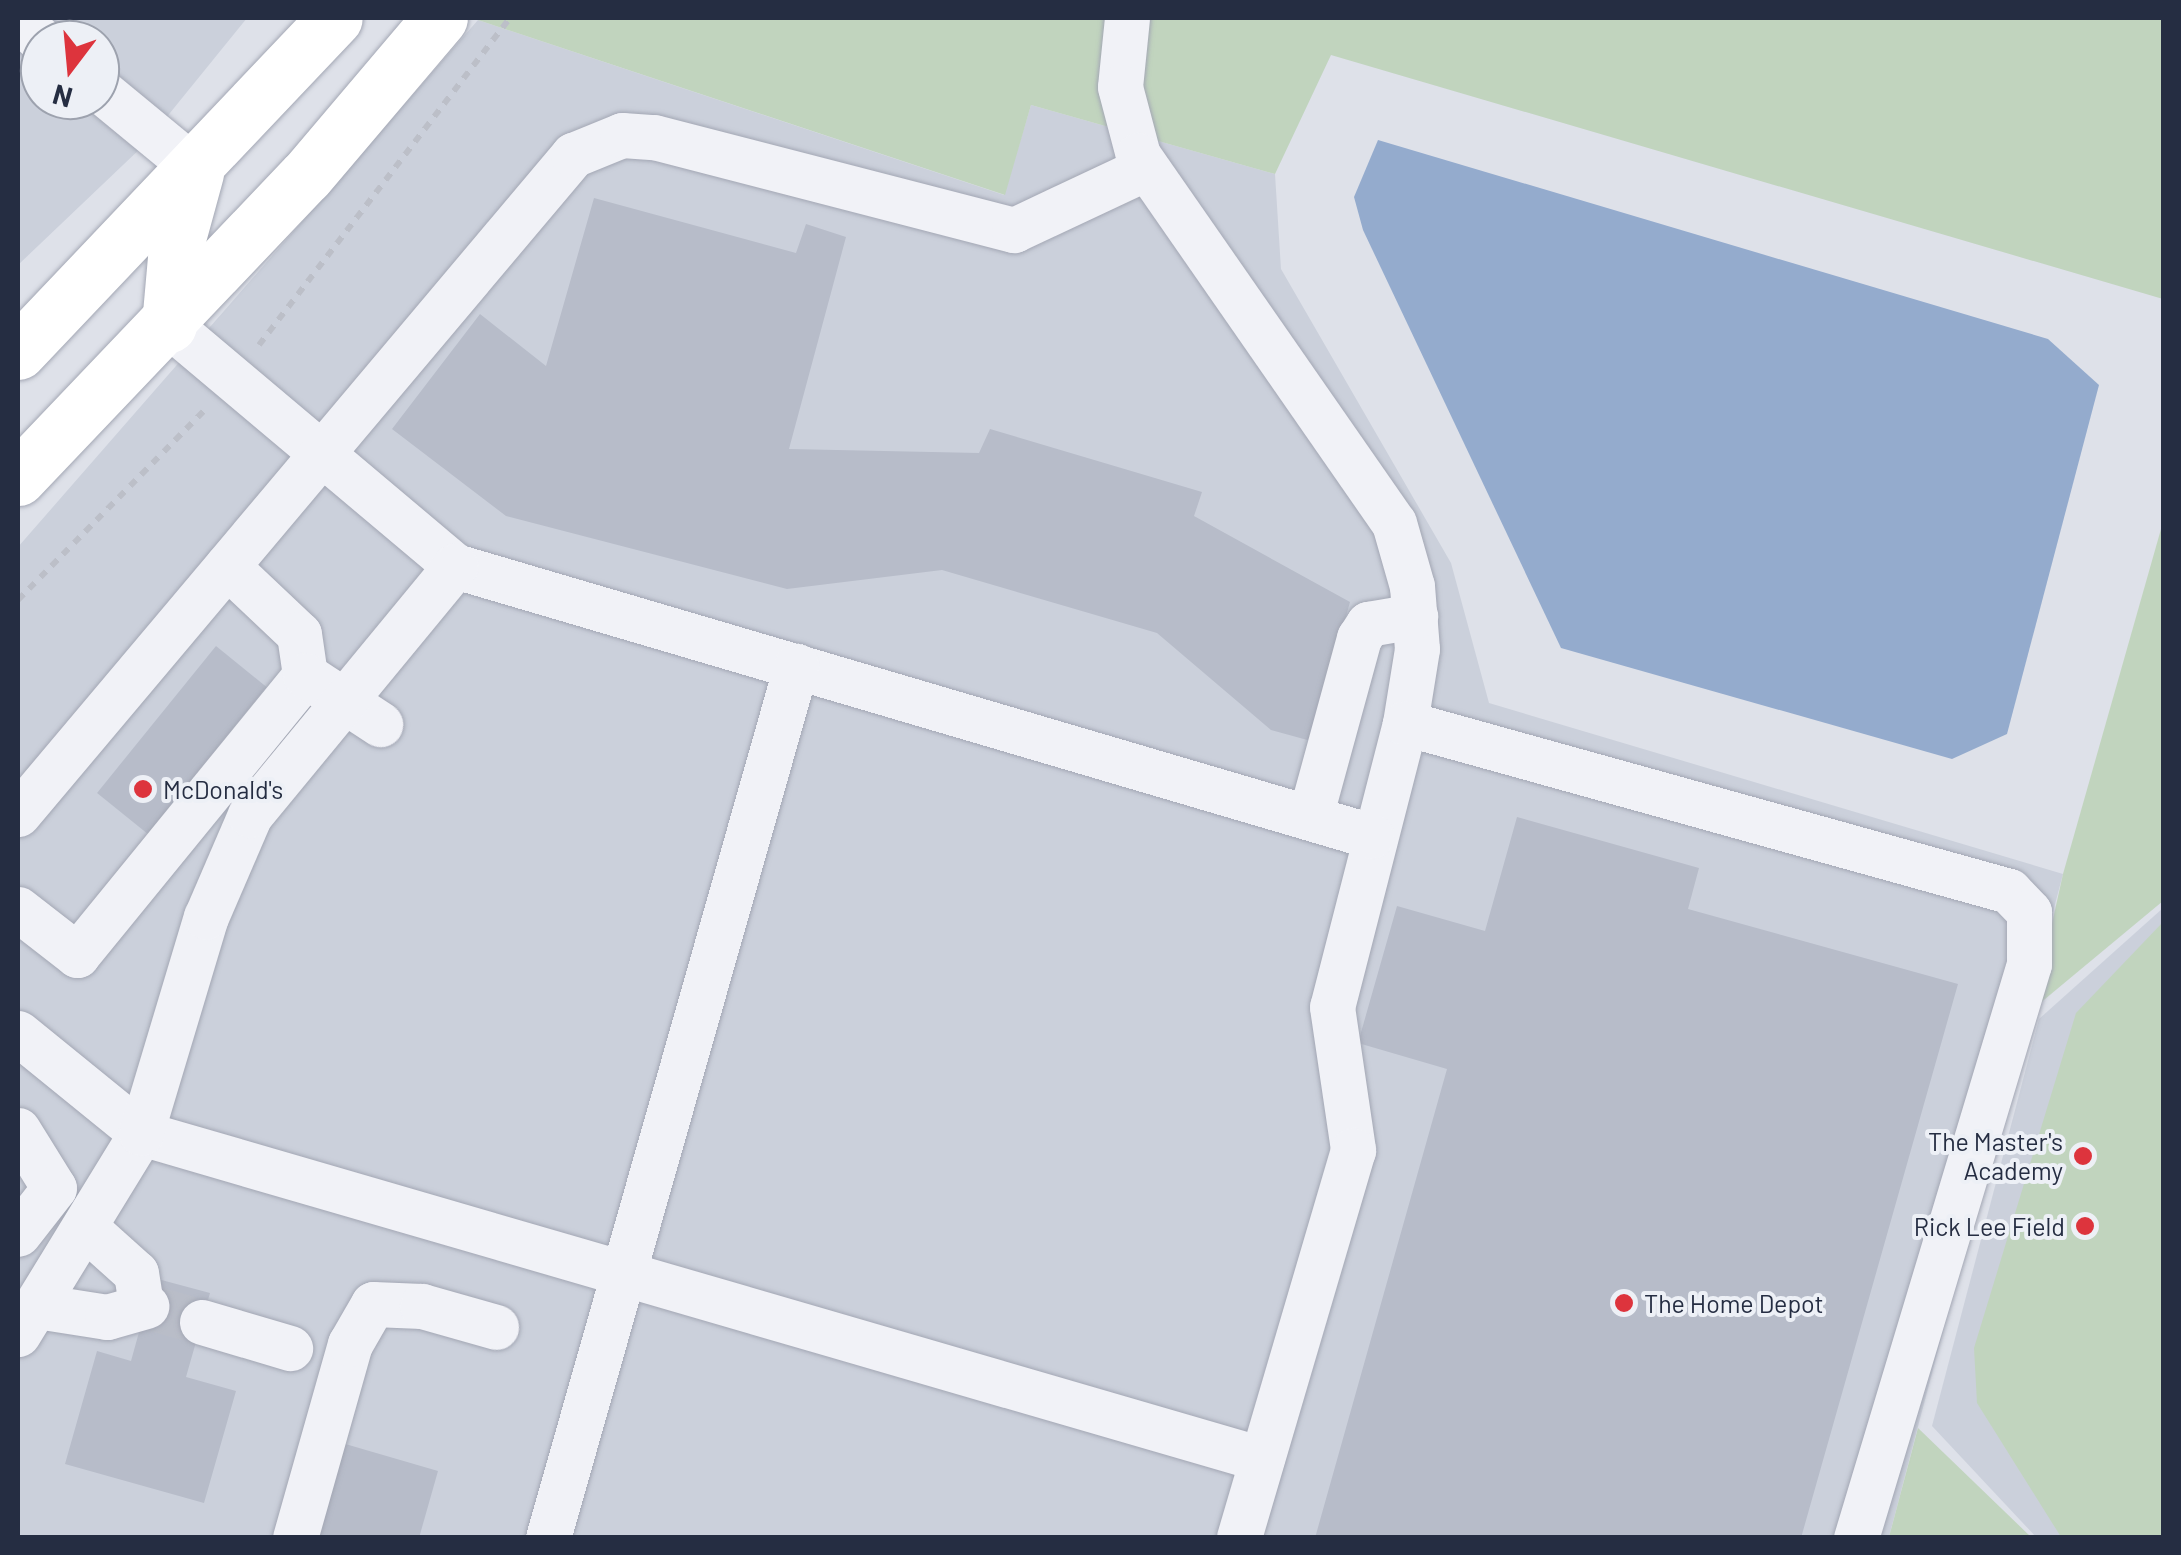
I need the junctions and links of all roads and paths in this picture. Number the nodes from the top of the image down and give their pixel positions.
1 (334, 18) edge
2 (440, 18) edge
3 (510, 18) edge
4 (1127, 18) edge
5 (120, 106) edge
6 (1146, 168) junction
7 (197, 170) junction
8 (168, 326) junction
9 (18, 352) edge
10 (249, 357) dead end
11 (208, 407) dead end
12 (317, 453) junction
13 (18, 478) edge
14 (227, 566) junction
15 (455, 566) junction
16 (18, 600) edge
17 (1414, 616) junction
18 (796, 666) junction
19 (305, 675) junction
20 (362, 715) junction
21 (1405, 723) junction
22 (18, 814) edge
23 (1310, 817) junction
24 (1371, 836) junction
25 (18, 909) edge
26 (18, 1034) edge
27 (18, 1130) edge
28 (140, 1133) junction
29 (88, 1230) junction
30 (18, 1234) edge
31 (623, 1276) junction
32 (27, 1320) edge
33 (202, 1322) tunnel mouth
34 (496, 1327) dead end
35 (290, 1348) dead end
36 (1262, 1459) junction
37 (295, 1538) edge
38 (548, 1538) edge
39 (1239, 1538) edge
40 (1856, 1538) edge

1 - 7 main road
2 - 8 main road
3 - 10 path
4 - 6 lane
5 - 7 lane
6 - 12 lane
6 - 17 lane
7 - 8 main road
7 - 9 main road
8 - 12 lane
8 - 13 main road
11 - 16 path
12 - 14 lane
12 - 15 lane
14 - 19 lane
14 - 22 lane
15 - 18 lane
15 - 20 lane
17 - 21 lane
17 - 23 lane
18 - 23 lane
18 - 31 lane
19 - 20 lane
19 - 25 lane
20 - 28 lane
21 - 24 lane
21 - 40 lane
23 - 24 lane
24 - 36 lane
26 - 28 lane
27 - 30 lane
28 - 29 lane
28 - 31 lane
29 - 32 lane
29 - 32 lane
31 - 36 lane
31 - 38 lane
33 - 35 lane
34 - 37 lane
36 - 39 lane

